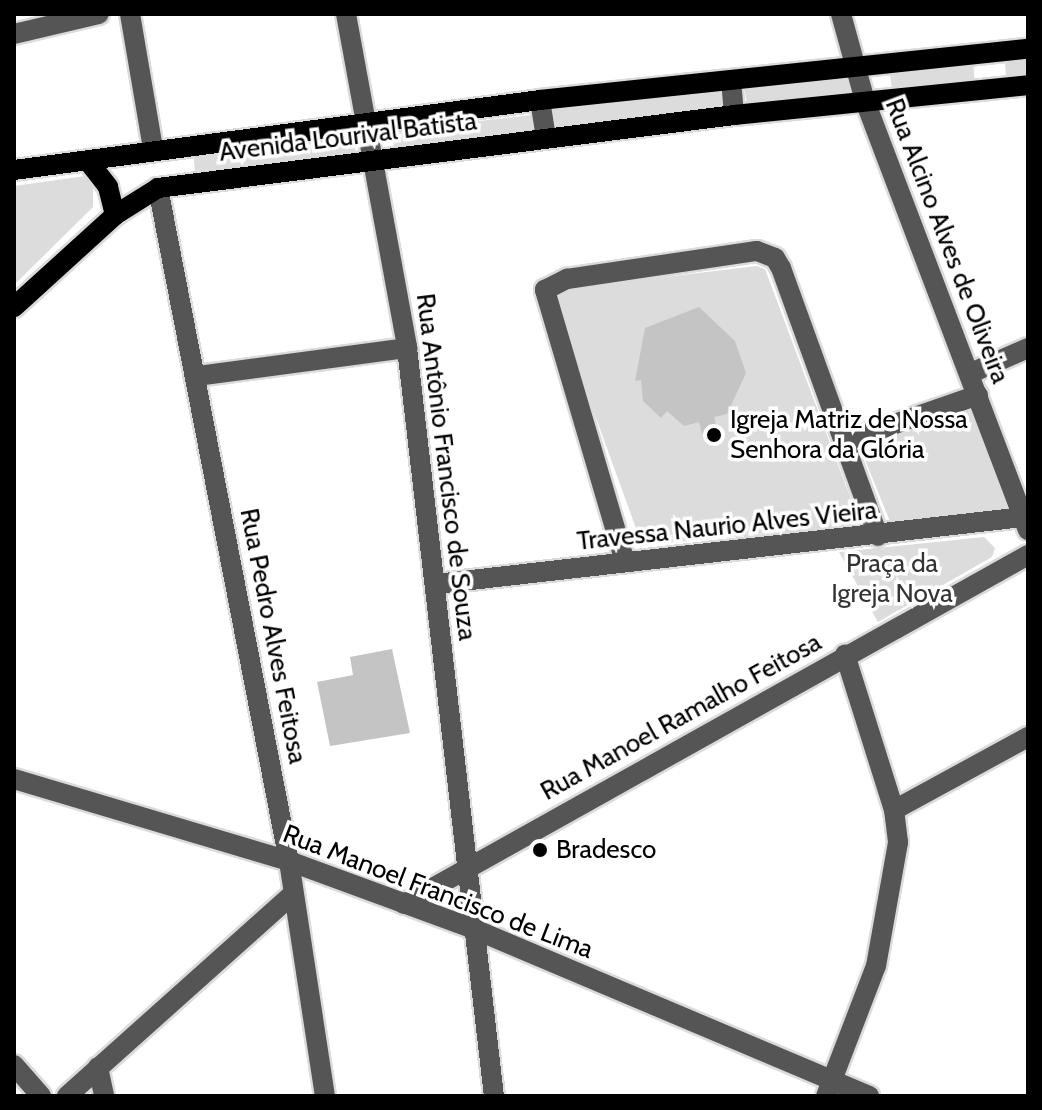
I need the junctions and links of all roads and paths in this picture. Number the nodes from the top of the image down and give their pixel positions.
1 (99, 14) edge
2 (130, 14) edge
3 (346, 14) edge
4 (841, 14) edge
5 (14, 34) edge
6 (1028, 49) edge
7 (859, 65) junction
8 (731, 80) junction
9 (1028, 85) edge
10 (540, 100) junction
11 (865, 101) junction
12 (734, 115) junction
13 (368, 120) junction
14 (546, 138) junction
15 (153, 149) junction
16 (376, 160) junction
17 (88, 161) junction
18 (14, 170) edge
19 (158, 188) junction
20 (115, 215) junction
21 (14, 307) edge
22 (407, 348) junction
23 (1028, 348) edge
24 (971, 373) junction
25 (197, 376) junction
26 (978, 395) junction
27 (843, 442) junction
28 (1025, 524) edge
29 (878, 536) junction
30 (1028, 555) edge
31 (625, 562) junction
32 (436, 584) junction
33 (845, 655) junction
34 (1028, 737) edge
35 (14, 779) edge
36 (894, 810) junction
37 (289, 861) junction
38 (467, 869) junction
39 (293, 894) junction
40 (404, 904) junction
41 (474, 929) junction
42 (14, 1065) edge
43 (98, 1067) junction
44 (830, 1088) edge
45 (41, 1096) edge
46 (67, 1096) edge
47 (104, 1096) edge
48 (325, 1096) edge
49 (494, 1096) edge
50 (869, 1096) edge

1 - 5 street
2 - 15 street
3 - 13 street, Rua Antônio Francisco de Souza
4 - 7 street, Rua Alcino Alves de Oliveira
6 - 7 main road, Avenida Lourival Batista
7 - 8 main road, Avenida Lourival Batista
7 - 11 street, Rua Alcino Alves de Oliveira
8 - 10 main road, Avenida Lourival Batista
8 - 12 street
9 - 11 main road, Avenida Lourival Batista
10 - 13 main road, Avenida Lourival Batista
10 - 14 street
11 - 12 main road, Avenida Lourival Batista
11 - 24 street, Rua Alcino Alves de Oliveira
12 - 14 main road, Avenida Lourival Batista
13 - 15 main road, Avenida Lourival Batista
13 - 16 street, Rua Antônio Francisco de Souza
14 - 16 main road, Avenida Lourival Batista
15 - 17 main road, Avenida Lourival Batista
16 - 19 main road, Avenida Lourival Batista
16 - 22 street, Rua Antônio Francisco de Souza
17 - 18 main road, Avenida Lourival Batista
17 - 20 main road
19 - 20 main road
19 - 25 street, Rua Pedro Alves Feitosa
20 - 21 main road
22 - 25 street
22 - 32 street, Rua Antônio Francisco de Souza
23 - 24 street
24 - 26 street, Rua Alcino Alves de Oliveira
25 - 37 street, Rua Pedro Alves Feitosa
26 - 27 street
26 - 28 street, Rua Alcino Alves de Oliveira
27 - 29 street
27 - 31 street
28 - 29 street, Travessa Naurio Alves Vieira
29 - 31 street, Travessa Naurio Alves Vieira
30 - 33 street, Rua Manoel Ramalho Feitosa
31 - 32 street, Travessa Naurio Alves Vieira
32 - 38 street, Rua Antônio Francisco de Souza
33 - 36 street
33 - 38 street, Rua Manoel Ramalho Feitosa
34 - 36 street
35 - 37 street, Rua Manoel Francisco de Lima
36 - 44 street
37 - 39 street, Rua Pedro Alves Feitosa
37 - 40 street, Rua Manoel Francisco de Lima
38 - 40 street, Rua Manoel Ramalho Feitosa
38 - 41 street, Rua Antônio Francisco de Souza
39 - 43 street
39 - 48 street, Rua Pedro Alves Feitosa
40 - 41 street, Rua Manoel Francisco de Lima
41 - 44 street, Rua Manoel Francisco de Lima
41 - 49 street, Rua Antônio Francisco de Souza
42 - 45 street
43 - 46 street
43 - 47 street
44 - 50 street, Rua Manoel Francisco de Lima

